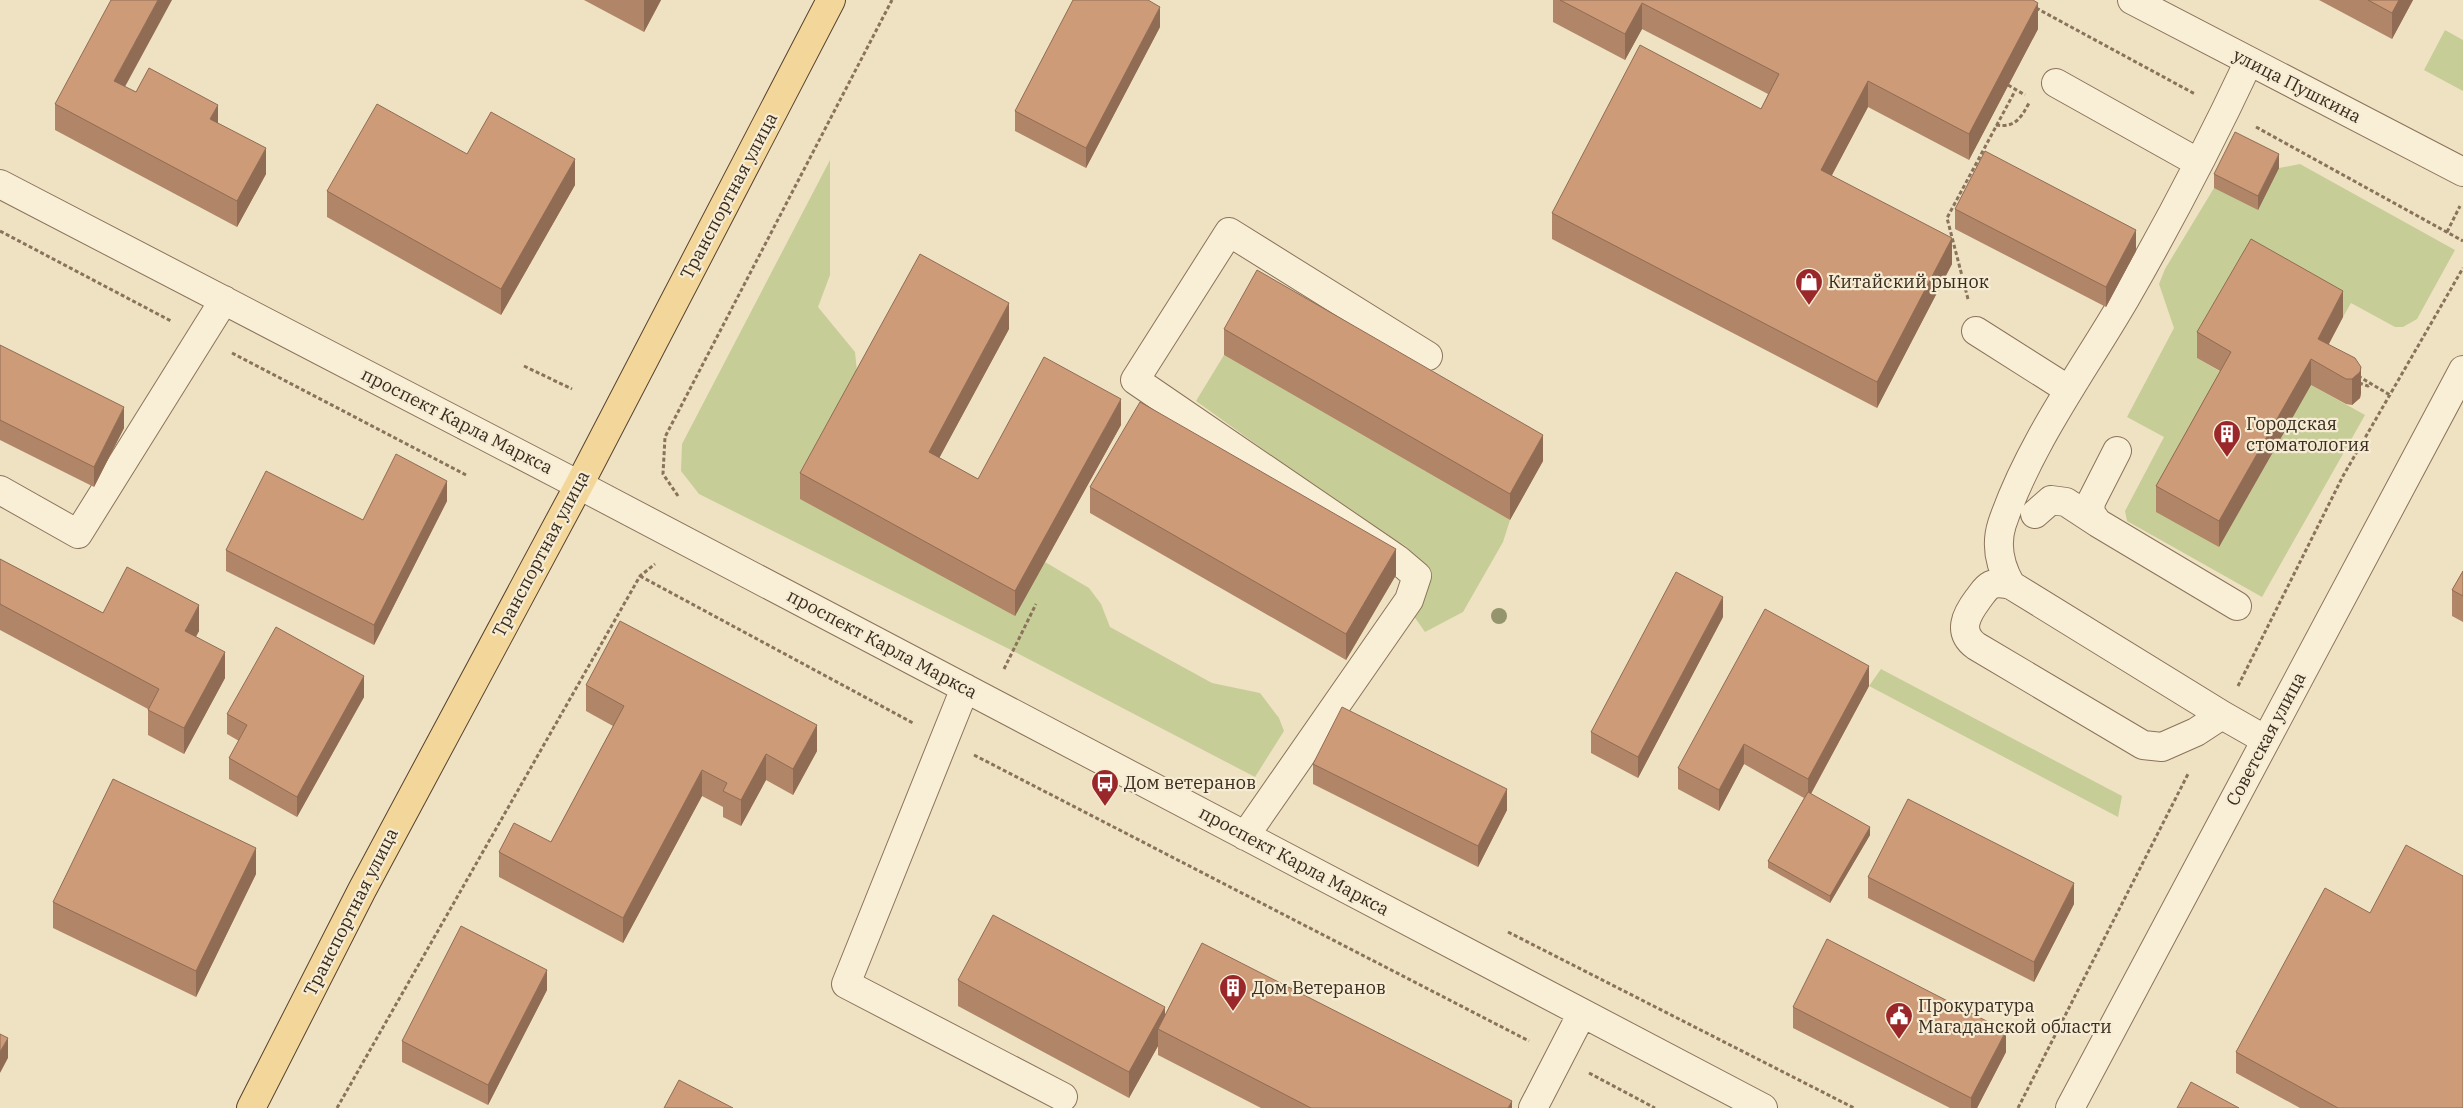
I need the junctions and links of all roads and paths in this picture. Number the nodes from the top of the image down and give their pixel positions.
1 (831, 0) edge
2 (892, 0) edge
3 (2132, 0) edge
4 (2249, 61) junction
5 (2056, 84) joint
6 (2008, 85) edge
7 (1996, 125) junction
8 (2199, 163) junction
9 (2463, 172) edge
10 (0, 184) edge
11 (2463, 200) edge
12 (2447, 232) dead end
13 (224, 300) junction
14 (1976, 331) joint
15 (1428, 356) dead end
16 (524, 366) dead end
17 (2463, 370) edge
18 (2356, 376) edge
19 (2357, 382) edge
20 (2371, 384) junction
21 (572, 389) dead end
22 (2069, 390) junction
23 (2390, 395) dead end
24 (665, 437) dead end
25 (2117, 451) dead end
26 (579, 485) junction
27 (0, 490) edge
28 (2035, 514) dead end
29 (2098, 523) junction
30 (2011, 585) junction
31 (1036, 604) dead end
32 (2237, 606) dead end
33 (1003, 672) dead end
34 (965, 688) junction
35 (2222, 715) junction
36 (944, 740) junction
37 (2266, 740) junction
38 (1245, 836) junction
39 (1582, 1013) junction
40 (1559, 1057) junction
41 (1063, 1096) dead end
42 (251, 1108) edge
43 (337, 1108) edge
44 (1533, 1108) edge
45 (1655, 1108) edge
46 (1763, 1108) edge
47 (2070, 1108) edge

1 - 26 main road, Транспортная улица
2 - 24 path
3 - 4 street, улица Пушкина
4 - 8 street
4 - 9 street, улица Пушкина
5 - 7 path
5 - 8 street
6 - 7 path
7 - 14 path
8 - 22 street
10 - 13 street, проспект Карла Маркса
11 - 12 path
13 - 26 street, проспект Карла Маркса
13 - 27 street
14 - 22 street
15 - 38 street
16 - 21 path
17 - 37 street, Советская улица
18 - 20 path
19 - 20 path
20 - 23 path
22 - 30 street
25 - 29 street
26 - 34 street, проспект Карла Маркса
26 - 42 main road, Транспортная улица
28 - 29 street
29 - 32 street
30 - 35 street
30 - 35 street
31 - 33 path
34 - 36 street
34 - 38 street, проспект Карла Маркса
35 - 37 street
36 - 40 path
36 - 41 street
36 - 43 path
37 - 47 street, Советская улица
38 - 39 street, проспект Карла Маркса
39 - 40 street
39 - 46 street, проспект Карла Маркса
40 - 44 street
40 - 45 path

